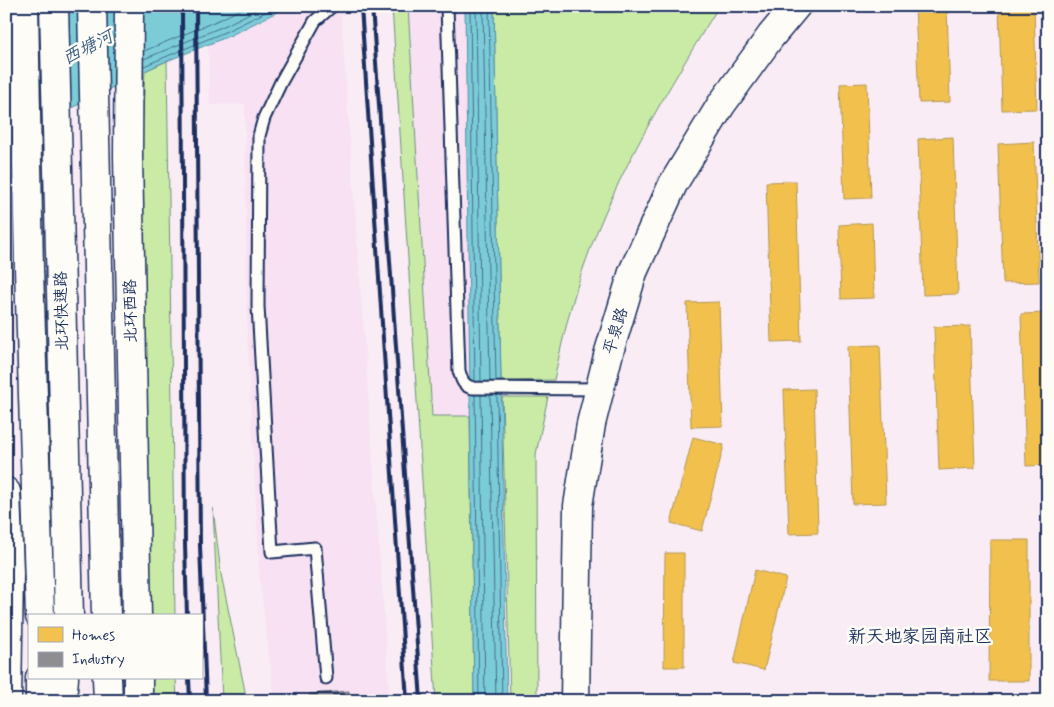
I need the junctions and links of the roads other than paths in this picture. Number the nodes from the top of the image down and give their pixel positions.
1 (24, 6) edge
2 (54, 6) edge
3 (92, 6) edge
4 (129, 6) edge
5 (332, 6) edge
6 (447, 6) edge
7 (796, 6) edge
8 (600, 389) junction
9 (6, 492) edge
10 (40, 614) edge
11 (69, 614) edge
12 (106, 614) edge
13 (137, 614) edge
14 (326, 678) dead end
15 (40, 680) edge
16 (64, 680) edge
17 (71, 680) edge
18 (107, 680) edge
19 (138, 680) edge
20 (7, 701) edge
21 (40, 701) edge
22 (62, 701) edge
23 (71, 701) edge
24 (108, 701) edge
25 (138, 701) edge
26 (575, 701) edge

1 - 10 main road
2 - 11 main road, 北环快速路
3 - 12 main road
4 - 13 main road, 北环西路
5 - 14 lane
6 - 8 lane
7 - 8 main road, 平泉路
8 - 26 main road, 平泉路
9 - 20 main road
15 - 21 main road
16 - 22 main road
17 - 23 main road
18 - 24 main road
19 - 25 main road

